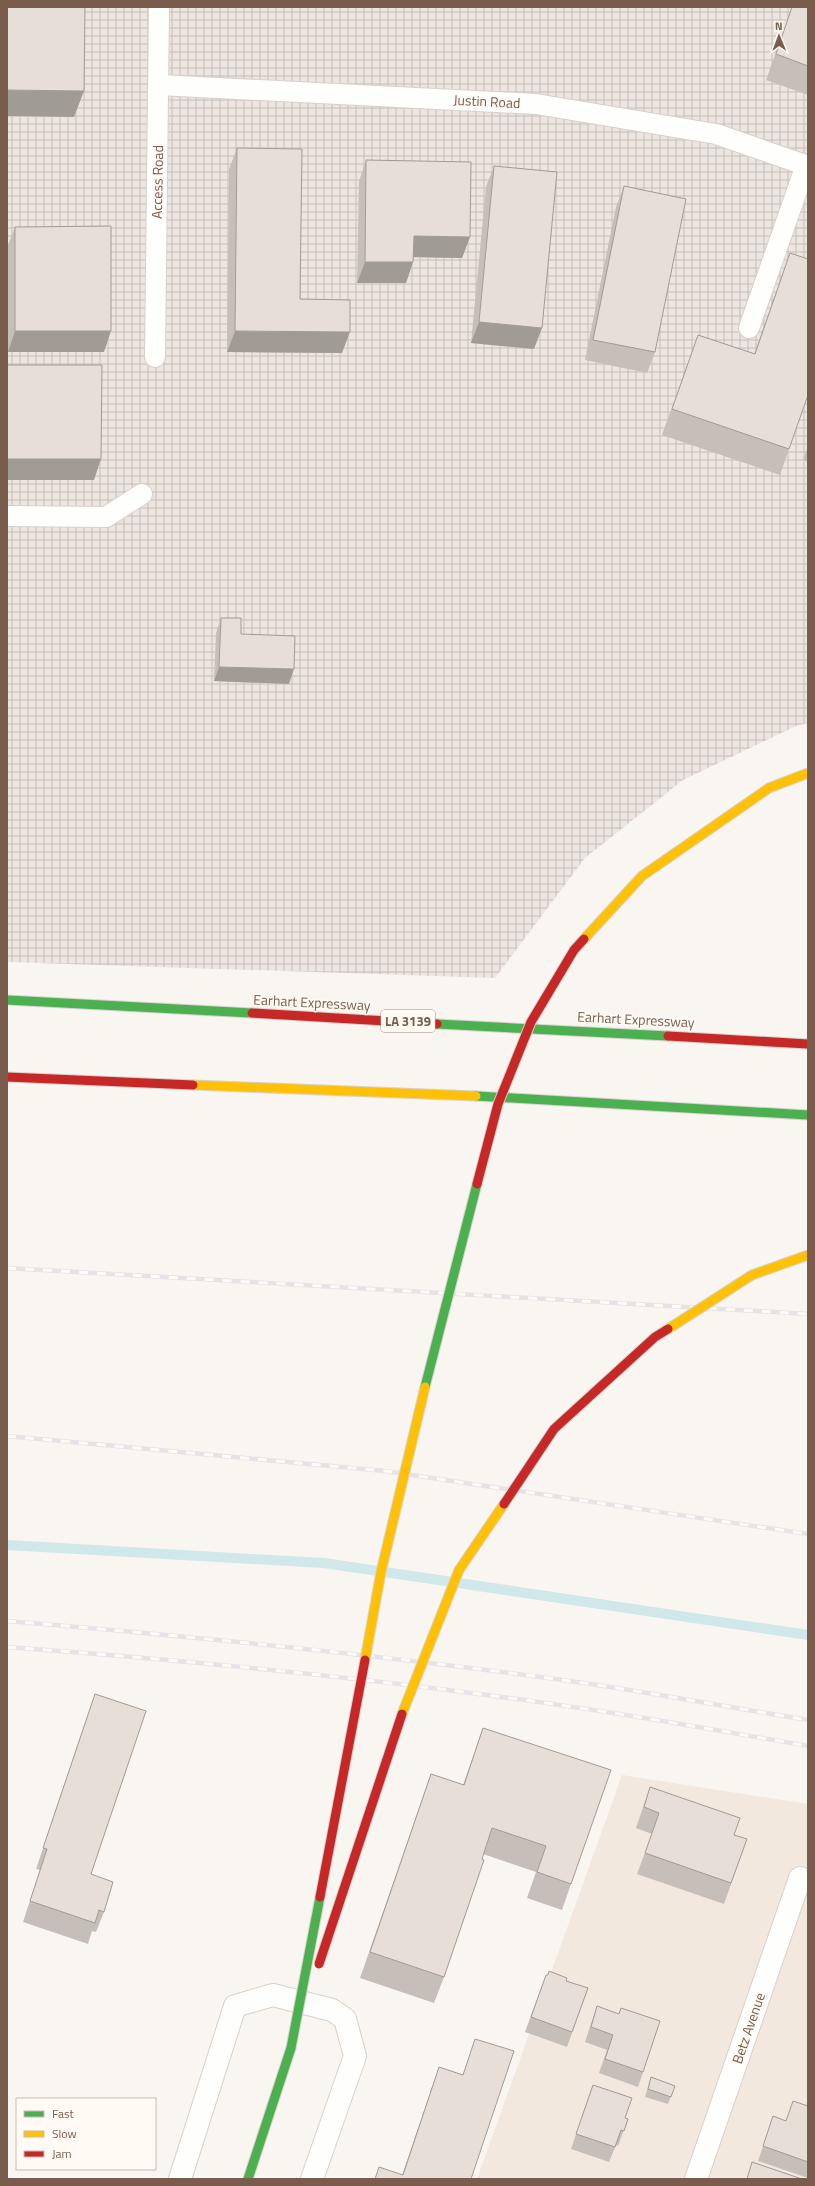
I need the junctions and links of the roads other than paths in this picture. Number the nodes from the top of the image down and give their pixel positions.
1 (159, 7) edge
2 (159, 85) junction
3 (807, 165) edge
4 (749, 328) dead end
5 (155, 356) dead end
6 (142, 494) dead end
7 (7, 516) edge
8 (808, 773) edge
9 (7, 1000) edge
10 (808, 1044) edge
11 (7, 1077) edge
12 (808, 1115) edge
13 (808, 1255) edge
14 (800, 1878) dead end
15 (291, 2048) junction
16 (180, 2179) edge
17 (248, 2179) edge
18 (312, 2179) edge
19 (696, 2179) edge

1 - 2 lane, Access Road
2 - 3 lane, Justin Road
2 - 5 lane, Access Road
3 - 4 lane
6 - 7 lane
8 - 15 main road, bridge
9 - 10 main road, Earhart Expressway / LA 3139
11 - 12 main road
13 - 15 main road, bridge
14 - 19 street, Betz Avenue
15 - 17 main road
16 - 18 street

